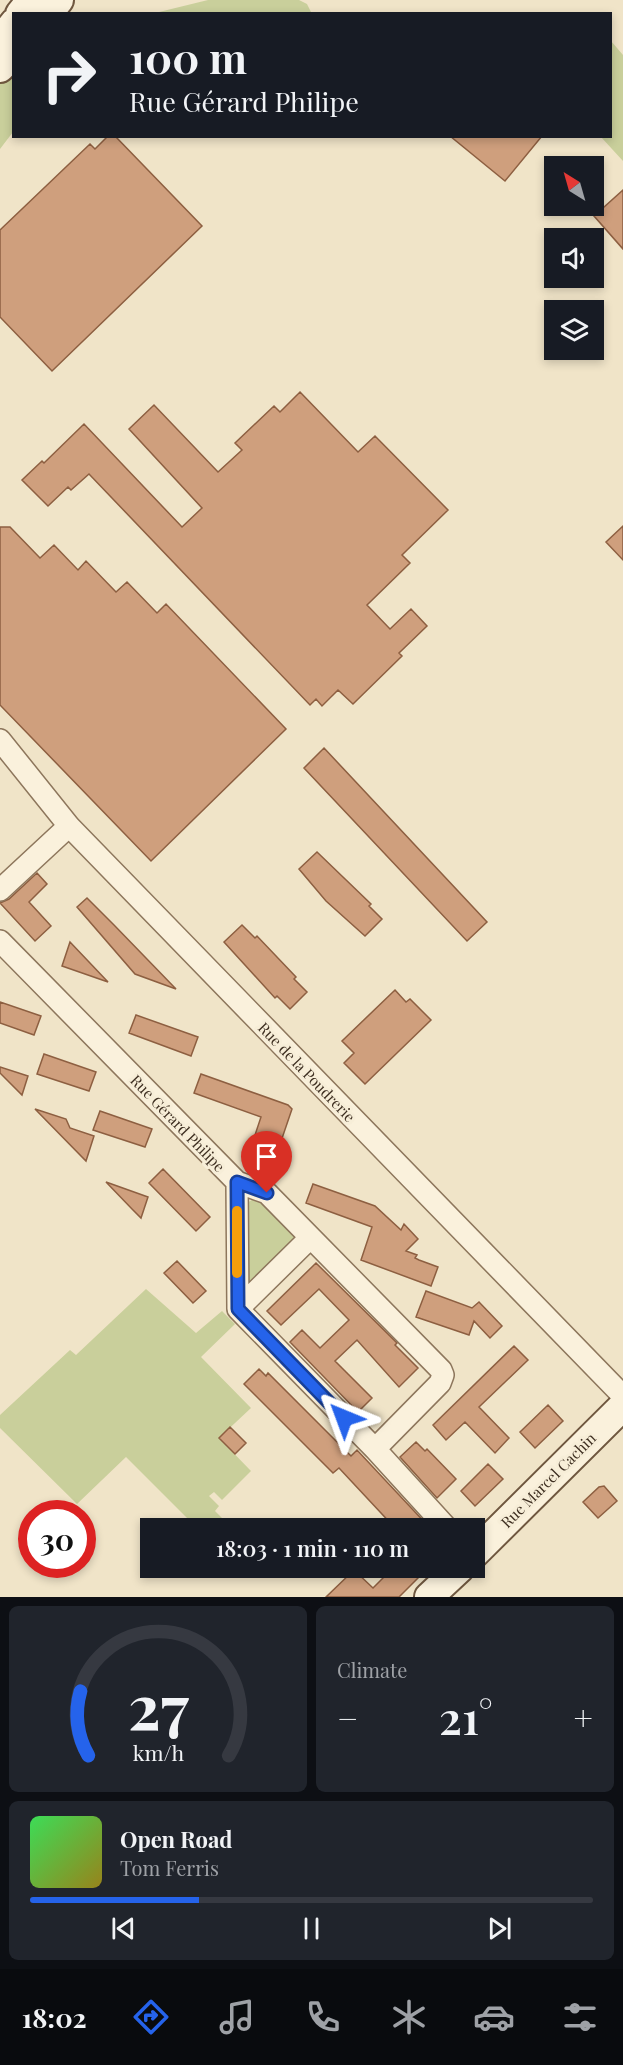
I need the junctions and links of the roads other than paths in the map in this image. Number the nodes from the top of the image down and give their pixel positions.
1 (31, 0) edge
2 (59, 0) edge
3 (22, 12) edge
4 (50, 12) edge
5 (12, 26) edge
6 (0, 41) edge
7 (12, 54) edge
8 (0, 68) edge
9 (0, 740) edge
10 (69, 826) junction
11 (0, 890) edge
12 (0, 941) edge
13 (237, 1182) junction
14 (310, 1238) junction
15 (238, 1309) junction
16 (623, 1396) edge
17 (623, 1406) edge
18 (375, 1449) junction
19 (438, 1518) edge
20 (485, 1543) edge
21 (449, 1578) edge
22 (429, 1597) edge

1 - 3 street
2 - 4 street
5 - 6 street
7 - 8 street
9 - 10 street, Rue de la Poudrerie
10 - 11 street
10 - 16 street, Rue de la Poudrerie
12 - 13 street, Rue Gérard Philipe
13 - 14 street, Rue Gérard Philipe
13 - 15 street
14 - 15 street
14 - 18 street, Rue Gérard Philipe
15 - 18 street
17 - 20 street, Rue Marcel Cachin
18 - 19 street
21 - 22 street

